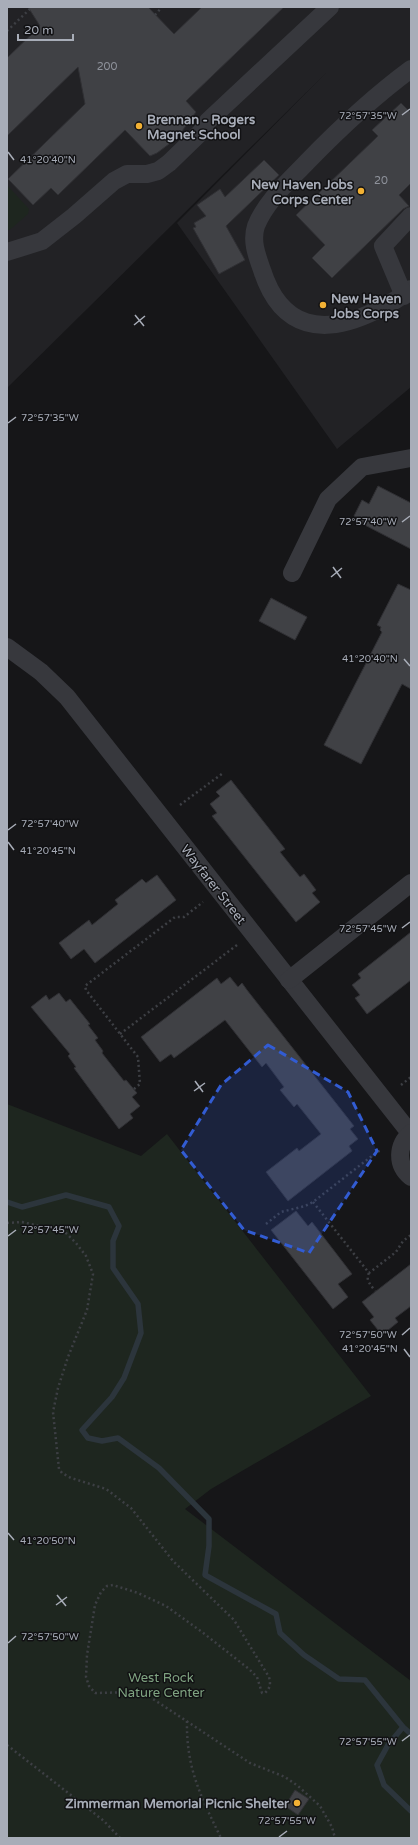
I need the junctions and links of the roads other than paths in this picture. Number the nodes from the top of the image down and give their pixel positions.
1 (330, 7) edge
2 (411, 69) edge
3 (411, 216) edge
4 (7, 252) edge
5 (407, 292) edge
6 (411, 458) edge
7 (292, 573) dead end
8 (7, 647) edge
9 (411, 883) edge
10 (290, 980) junction
11 (411, 1133) edge
12 (411, 1177) edge

1 - 4 street
2 - 5 street
3 - 5 street
6 - 7 street
8 - 10 street, Wayfarer Street
9 - 10 street
10 - 11 street, Wayfarer Street
11 - 12 street, Wayfarer Street

